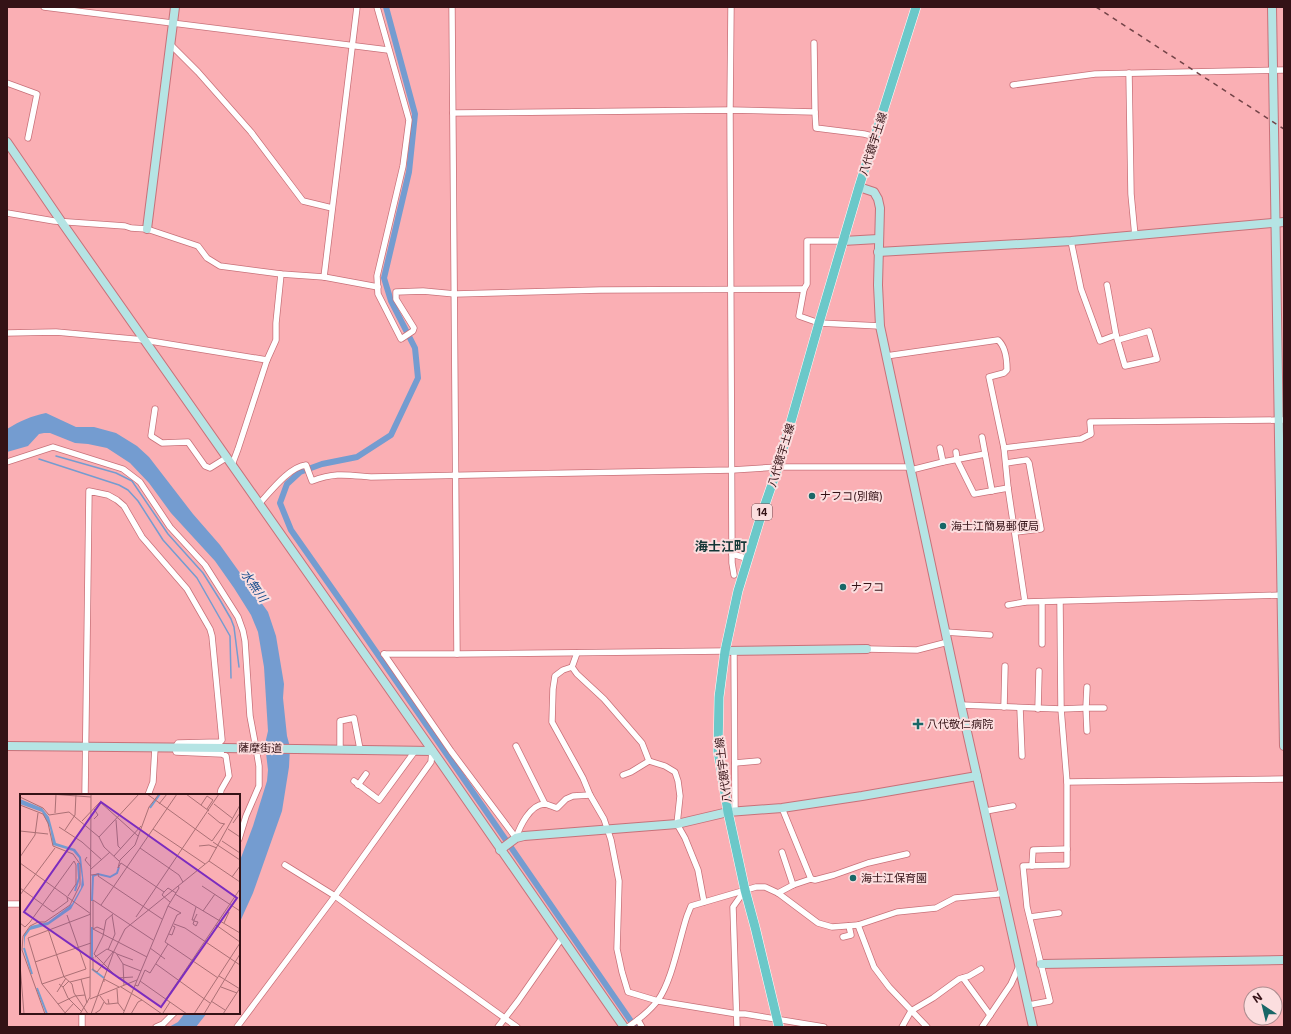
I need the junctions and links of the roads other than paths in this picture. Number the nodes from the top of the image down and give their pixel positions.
1 (44, 7) edge
2 (175, 7) edge
3 (357, 7) edge
4 (377, 7) edge
5 (452, 7) edge
6 (731, 7) edge
7 (916, 7) edge
8 (1272, 7) edge
9 (173, 23) junction
10 (814, 43) dead end
11 (170, 44) junction
12 (352, 46) junction
13 (388, 50) junction
14 (1273, 70) junction
15 (1284, 70) edge
16 (1129, 73) junction
17 (7, 83) edge
18 (1013, 85) dead end
19 (730, 110) junction
20 (815, 112) junction
21 (453, 113) junction
22 (876, 137) junction
23 (28, 138) dead end
24 (7, 142) edge
25 (859, 187) junction
26 (332, 208) junction
27 (7, 213) edge
28 (62, 221) junction
29 (1280, 223) edge
30 (147, 229) junction
31 (1135, 236) junction
32 (878, 239) junction
33 (844, 241) junction
34 (1071, 241) junction
35 (878, 252) junction
36 (1280, 270) edge
37 (281, 274) junction
38 (324, 277) junction
39 (1106, 285) dead end
40 (378, 287) junction
41 (804, 289) junction
42 (731, 290) junction
43 (455, 294) junction
44 (818, 323) junction
45 (880, 326) junction
46 (7, 333) edge
47 (1117, 338) junction
48 (144, 340) junction
49 (886, 356) junction
50 (268, 360) junction
51 (155, 409) dead end
52 (1282, 420) edge
53 (982, 437) dead end
54 (940, 448) dead end
55 (1004, 448) junction
56 (956, 452) dead end
57 (985, 454) junction
58 (226, 458) junction
59 (957, 460) junction
60 (7, 462) edge
61 (943, 462) junction
62 (1006, 463) junction
63 (232, 465) junction
64 (778, 467) junction
65 (910, 469) junction
66 (732, 470) junction
67 (455, 474) junction
68 (1008, 488) junction
69 (992, 491) junction
70 (259, 504) junction
71 (1016, 532) junction
72 (732, 554) junction
73 (749, 559) junction
74 (734, 575) dead end
75 (1283, 595) edge
76 (1025, 602) junction
77 (1042, 602) junction
78 (1060, 602) junction
79 (1008, 605) dead end
80 (946, 632) junction
81 (990, 635) dead end
82 (948, 642) junction
83 (1042, 644) dead end
84 (867, 649) joint
85 (729, 651) junction
86 (577, 653) junction
87 (457, 654) junction
88 (1005, 666) dead end
89 (572, 667) junction
90 (1039, 671) dead end
91 (1087, 688) dead end
92 (961, 705) junction
93 (1004, 707) junction
94 (1020, 708) junction
95 (1086, 708) junction
96 (1104, 708) dead end
97 (1038, 709) junction
98 (1061, 709) junction
99 (1087, 731) dead end
100 (7, 746) edge
101 (516, 746) dead end
102 (1284, 746) edge
103 (87, 748) junction
104 (155, 748) junction
105 (175, 748) junction
106 (340, 749) junction
107 (360, 750) junction
108 (415, 751) junction
109 (432, 751) junction
110 (1022, 756) dead end
111 (649, 761) junction
112 (758, 762) dead end
113 (735, 763) junction
114 (366, 774) dead end
115 (623, 775) dead end
116 (977, 776) junction
117 (1284, 779) edge
118 (1067, 782) junction
119 (86, 794) edge
120 (148, 794) edge
121 (220, 794) edge
122 (590, 795) junction
123 (545, 804) junction
124 (1013, 806) dead end
125 (782, 808) junction
126 (986, 811) junction
127 (731, 812) junction
128 (677, 824) junction
129 (607, 829) junction
130 (240, 836) edge
131 (516, 838) junction
132 (1067, 849) junction
133 (500, 850) junction
134 (782, 852) dead end
135 (907, 854) dead end
136 (284, 864) dead end
137 (1032, 866) junction
138 (811, 880) junction
139 (793, 885) junction
140 (745, 890) junction
141 (1003, 890) junction
142 (778, 893) junction
143 (335, 896) junction
144 (704, 902) junction
145 (7, 904) edge
146 (20, 904) edge
147 (1059, 913) dead end
148 (1030, 917) junction
149 (858, 925) junction
150 (849, 926) junction
151 (844, 937) dead end
152 (562, 938) junction
153 (1284, 960) edge
154 (1041, 964) junction
155 (1019, 965) junction
156 (981, 969) dead end
157 (963, 978) junction
158 (658, 1001) junction
159 (1029, 1005) junction
160 (911, 1011) junction
161 (82, 1014) edge
162 (173, 1014) edge
163 (737, 1014) junction
164 (990, 1015) junction
165 (504, 1018) junction
166 (637, 1020) junction
167 (778, 1023) edge
168 (82, 1027) edge
169 (156, 1027) edge
170 (237, 1027) edge
171 (498, 1027) edge
172 (517, 1027) edge
173 (624, 1027) edge
174 (628, 1027) edge
175 (642, 1027) edge
176 (737, 1027) edge
177 (824, 1027) edge
178 (902, 1027) edge
179 (927, 1027) edge
180 (982, 1027) edge
181 (1033, 1027) edge

1 - 9 street
2 - 9 street
3 - 12 street
4 - 13 street
5 - 21 street
6 - 19 street
7 - 22 main road, 八代鏡宇土線 / 14
8 - 14 street
9 - 11 street
9 - 12 street
10 - 20 street
11 - 26 street
11 - 30 street
12 - 13 street
12 - 26 street
13 - 40 street
14 - 15 street
14 - 16 street
14 - 29 street
16 - 18 street
16 - 31 street
17 - 23 street
19 - 20 street
19 - 21 street
19 - 42 street
20 - 22 street
21 - 43 street
22 - 25 main road, 八代鏡宇土線 / 14
24 - 28 street
25 - 32 street
25 - 33 main road, 八代鏡宇土線 / 14
26 - 38 street
27 - 28 street
28 - 30 street
28 - 48 street
29 - 31 street
29 - 36 street
30 - 37 street
31 - 34 street
32 - 33 street
32 - 35 street
33 - 41 street
33 - 44 main road, 八代鏡宇土線 / 14
34 - 35 street
34 - 47 street
35 - 45 street
36 - 52 street
37 - 38 street
37 - 50 street
38 - 40 street
39 - 47 street
40 - 43 street
41 - 42 street
41 - 44 street
42 - 43 street
42 - 66 street
43 - 67 street
44 - 45 street
44 - 64 main road, 八代鏡宇土線 / 14
45 - 49 street
46 - 48 street
47 - 47 street
48 - 50 street
48 - 58 street
49 - 55 street
49 - 65 street
50 - 63 street
51 - 58 street
52 - 55 street
52 - 75 street
53 - 57 street
54 - 61 street
55 - 62 street
56 - 59 street
57 - 59 street
57 - 69 street
58 - 63 street
59 - 61 street
59 - 69 street
60 - 130 street
61 - 65 street
62 - 68 street
62 - 71 street
63 - 70 street
64 - 65 street
64 - 66 street
64 - 73 main road, 八代鏡宇土線 / 14
65 - 80 street
66 - 67 street
66 - 72 street
67 - 70 street
67 - 87 street
68 - 69 street
68 - 71 street
70 - 109 street
71 - 76 street
72 - 73 street
72 - 74 street
73 - 85 main road, 八代鏡宇土線 / 14
75 - 78 street
75 - 102 street
76 - 77 street
76 - 79 street
77 - 78 street
77 - 83 street
78 - 98 street
80 - 81 street
80 - 82 street
82 - 84 street
82 - 92 street
84 - 85 street
85 - 86 street
85 - 113 street
85 - 127 main road, 八代鏡宇土線 / 14
86 - 87 street
86 - 89 street
87 - 131 street
88 - 93 street
89 - 111 street
89 - 122 street
90 - 97 street
91 - 95 street
92 - 93 street
92 - 116 street
93 - 94 street
94 - 97 street
94 - 110 street
95 - 96 street
95 - 98 street
95 - 99 street
97 - 98 street
98 - 118 street
100 - 103 street, 薩摩街道
101 - 123 street
103 - 104 street, 薩摩街道
103 - 105 street
103 - 119 street
104 - 105 street, 薩摩街道
104 - 120 street
105 - 106 street, 薩摩街道, bridge
105 - 121 street
106 - 107 street, 薩摩街道
106 - 107 street
107 - 108 street, 薩摩街道
108 - 109 street, 薩摩街道
108 - 114 street
109 - 133 street
109 - 143 street
111 - 115 street
111 - 128 street
112 - 113 street
113 - 127 street
116 - 125 street
116 - 126 street
117 - 118 street
118 - 132 street
122 - 123 street
122 - 129 street
123 - 131 street
124 - 126 street
125 - 127 street
125 - 138 street
126 - 141 street
127 - 128 street
127 - 140 main road, 八代鏡宇土線 / 14
128 - 129 street
128 - 144 street
129 - 131 street
129 - 158 street
131 - 133 street
132 - 137 street
132 - 137 street
133 - 152 street
134 - 139 street
135 - 138 street
136 - 143 street
137 - 148 street
138 - 139 street
139 - 142 street
140 - 142 street
140 - 144 street
140 - 163 street
140 - 167 main road, 八代鏡宇土線 / 14
141 - 149 street
141 - 155 street
142 - 150 street
143 - 165 street
143 - 170 street
144 - 158 street
145 - 146 street
147 - 148 street
148 - 154 street
149 - 150 street
149 - 160 street
150 - 151 street
152 - 165 street
152 - 173 street
153 - 154 street
154 - 159 street
155 - 159 street
155 - 164 street
156 - 157 street
157 - 160 street
157 - 164 street
158 - 163 street
158 - 166 street
159 - 181 street
160 - 178 street
160 - 179 street
161 - 168 street
162 - 169 street
163 - 167 street
163 - 176 street
164 - 180 street
165 - 171 street
165 - 172 street
166 - 174 street
166 - 175 street
167 - 177 street

